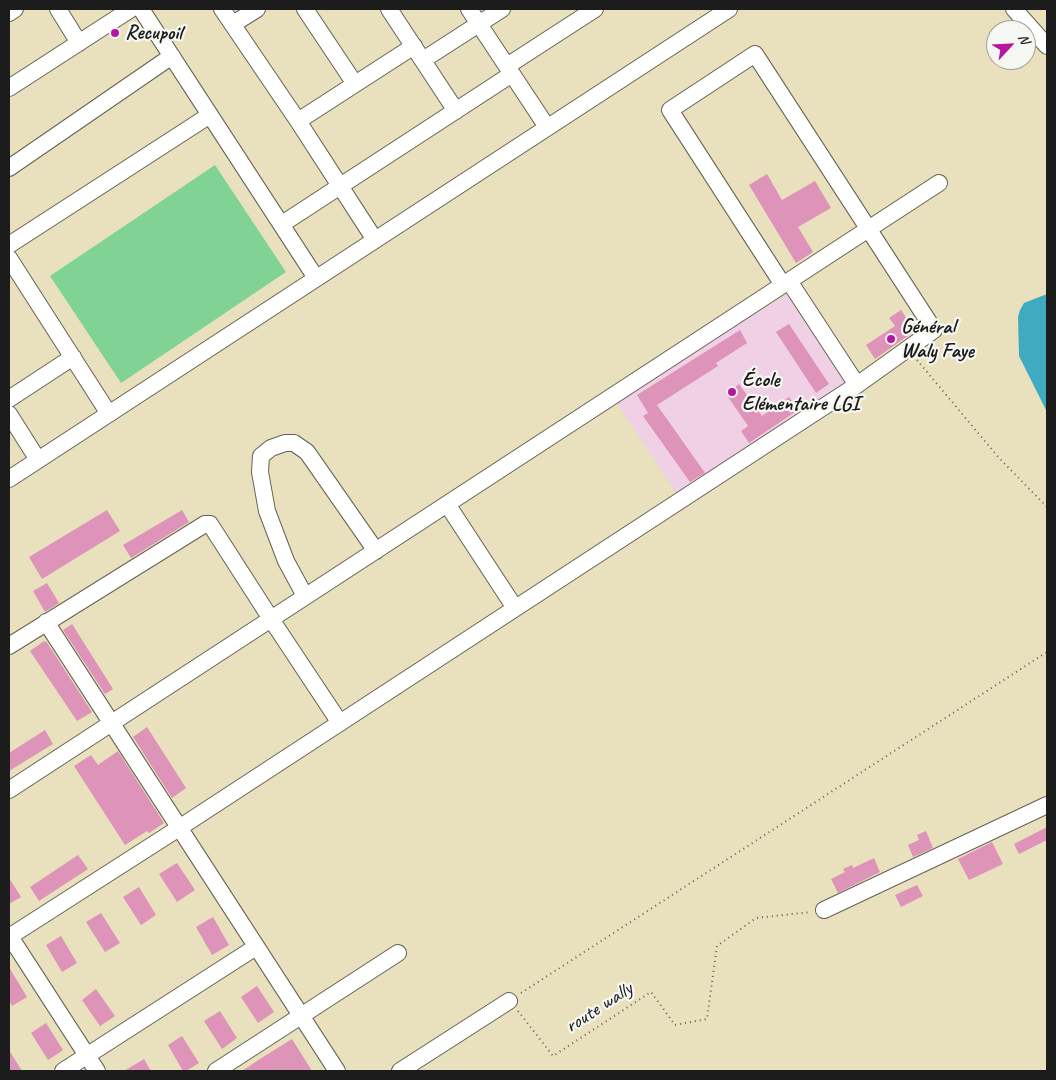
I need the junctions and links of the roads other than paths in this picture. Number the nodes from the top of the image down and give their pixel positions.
1 (15, 9) edge
2 (58, 9) edge
3 (131, 9) edge
4 (141, 9) edge
5 (222, 9) edge
6 (257, 9) edge
7 (305, 9) edge
8 (389, 9) edge
9 (469, 9) edge
10 (502, 9) edge
11 (595, 9) edge
12 (729, 9) edge
13 (1014, 9) edge
14 (9, 13) edge
15 (233, 24) junction
16 (479, 24) junction
17 (79, 42) junction
18 (1047, 46) edge
19 (418, 53) junction
20 (172, 56) junction
21 (510, 70) junction
22 (356, 84) junction
23 (9, 88) edge
24 (456, 111) junction
25 (210, 115) junction
26 (298, 120) junction
27 (548, 127) junction
28 (9, 168) edge
29 (939, 183) dead end
30 (340, 186) junction
31 (282, 224) junction
32 (869, 229) junction
33 (375, 240) junction
34 (9, 244) edge
35 (9, 258) edge
36 (316, 278) junction
37 (786, 283) junction
38 (73, 357) junction
39 (856, 385) junction
40 (9, 397) edge
41 (9, 414) edge
42 (109, 414) junction
43 (38, 460) junction
44 (9, 479) edge
45 (447, 504) junction
46 (376, 550) junction
47 (305, 596) junction
48 (515, 608) junction
49 (271, 619) junction
50 (46, 622) junction
51 (9, 646) edge
52 (340, 722) junction
53 (111, 723) junction
54 (9, 790) edge
55 (1047, 805) edge
56 (179, 828) junction
57 (824, 910) road end
58 (9, 936) edge
59 (256, 947) junction
60 (398, 953) dead end
61 (509, 1000) road end
62 (301, 1016) junction
63 (87, 1056) junction
64 (63, 1071) edge
65 (97, 1071) edge
66 (216, 1071) edge
67 (337, 1071) edge
68 (400, 1071) edge

1 - 14 street
2 - 17 street
3 - 17 street
4 - 20 street
5 - 15 street
6 - 15 street
7 - 22 street
8 - 19 street
9 - 16 street
10 - 16 street
11 - 21 street
12 - 27 street
13 - 18 street
15 - 26 street
16 - 19 street
16 - 21 street
17 - 23 street
19 - 22 street
19 - 24 street
20 - 25 street
20 - 28 street
21 - 24 street
21 - 27 street
22 - 26 street
24 - 30 street
25 - 31 street
25 - 34 street
26 - 30 street
27 - 33 street
29 - 32 street
30 - 31 street
30 - 33 street
31 - 36 street
32 - 37 street
32 - 37 street
32 - 39 street
33 - 36 street
35 - 38 street
36 - 42 street
37 - 39 street
37 - 45 street
38 - 40 street
38 - 42 street
39 - 48 street
41 - 43 street
42 - 43 street
43 - 44 street
45 - 46 street
45 - 48 street
46 - 47 street
46 - 47 street
47 - 49 street
48 - 52 street
49 - 50 street
49 - 52 street
49 - 53 street
50 - 51 street
50 - 53 street
52 - 56 street
53 - 54 street
53 - 56 street
55 - 57 street
56 - 58 street
56 - 59 street
58 - 63 street
59 - 62 street
59 - 63 street
60 - 62 street
61 - 68 street
62 - 66 street
62 - 67 street
63 - 64 street
63 - 65 street

